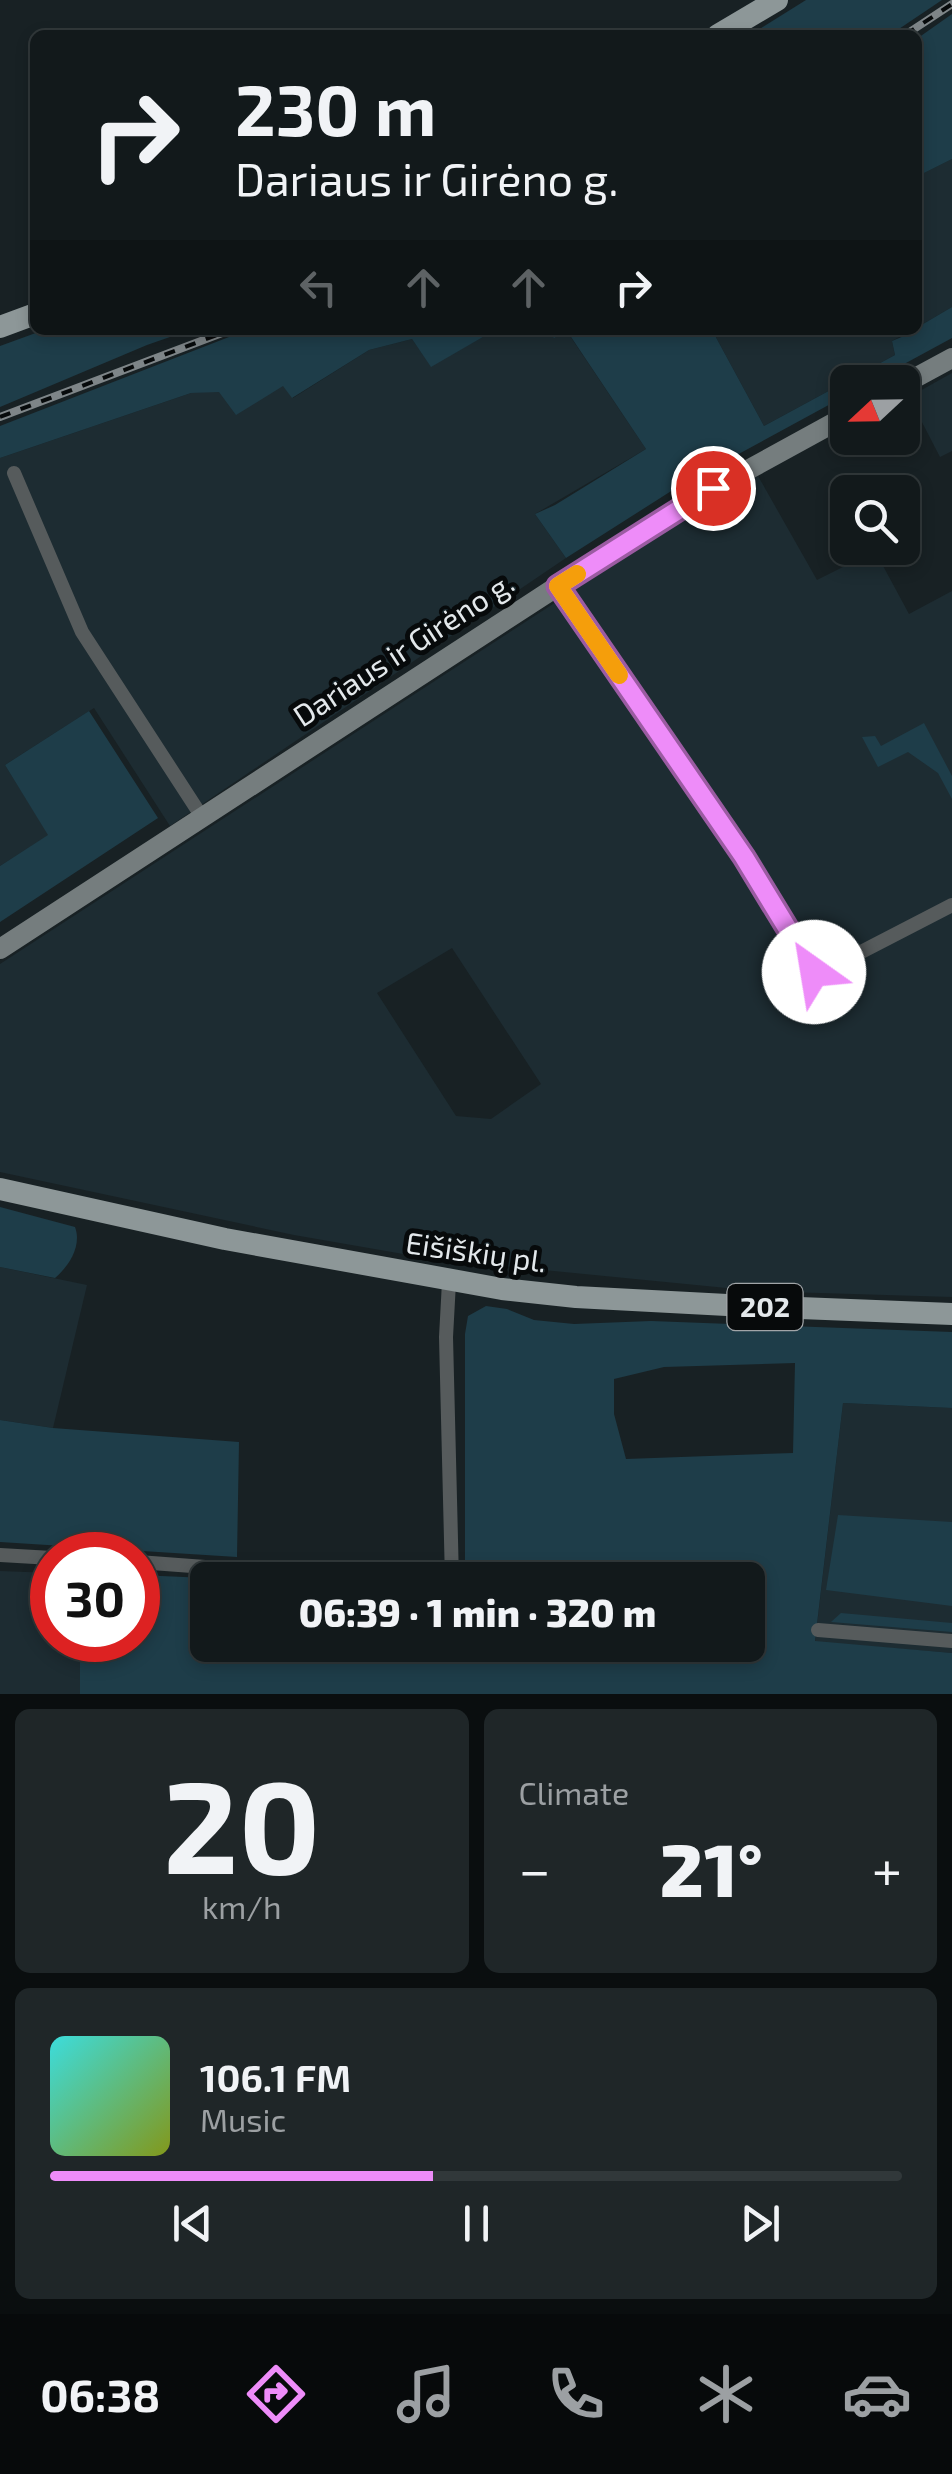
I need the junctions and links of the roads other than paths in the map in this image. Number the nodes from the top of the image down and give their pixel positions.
1 (777, 0) edge
2 (726, 30) edge
3 (30, 316) edge
4 (0, 327) edge
5 (952, 358) edge
6 (920, 375) edge
7 (830, 425) edge
8 (14, 473) dead end
9 (558, 586) junction
10 (202, 817) junction
11 (952, 905) edge
12 (0, 948) edge
13 (0, 1189) edge
14 (449, 1282) junction
15 (952, 1314) edge
16 (0, 1555) edge
17 (30, 1557) edge
18 (452, 1562) edge
19 (160, 1564) edge
20 (190, 1566) edge
21 (818, 1630) dead end
22 (952, 1641) edge

1 - 2 main road
3 - 4 main road
5 - 6 main road
7 - 9 main road, Dariaus ir Girėno g.
8 - 10 street
9 - 10 main road, Dariaus ir Girėno g.
9 - 11 street
10 - 12 main road, Dariaus ir Girėno g.
13 - 14 main road, Eišiškių pl. / 202
14 - 15 main road, Eišiškių pl. / 202
14 - 18 street
16 - 17 street
19 - 20 street
21 - 22 street

